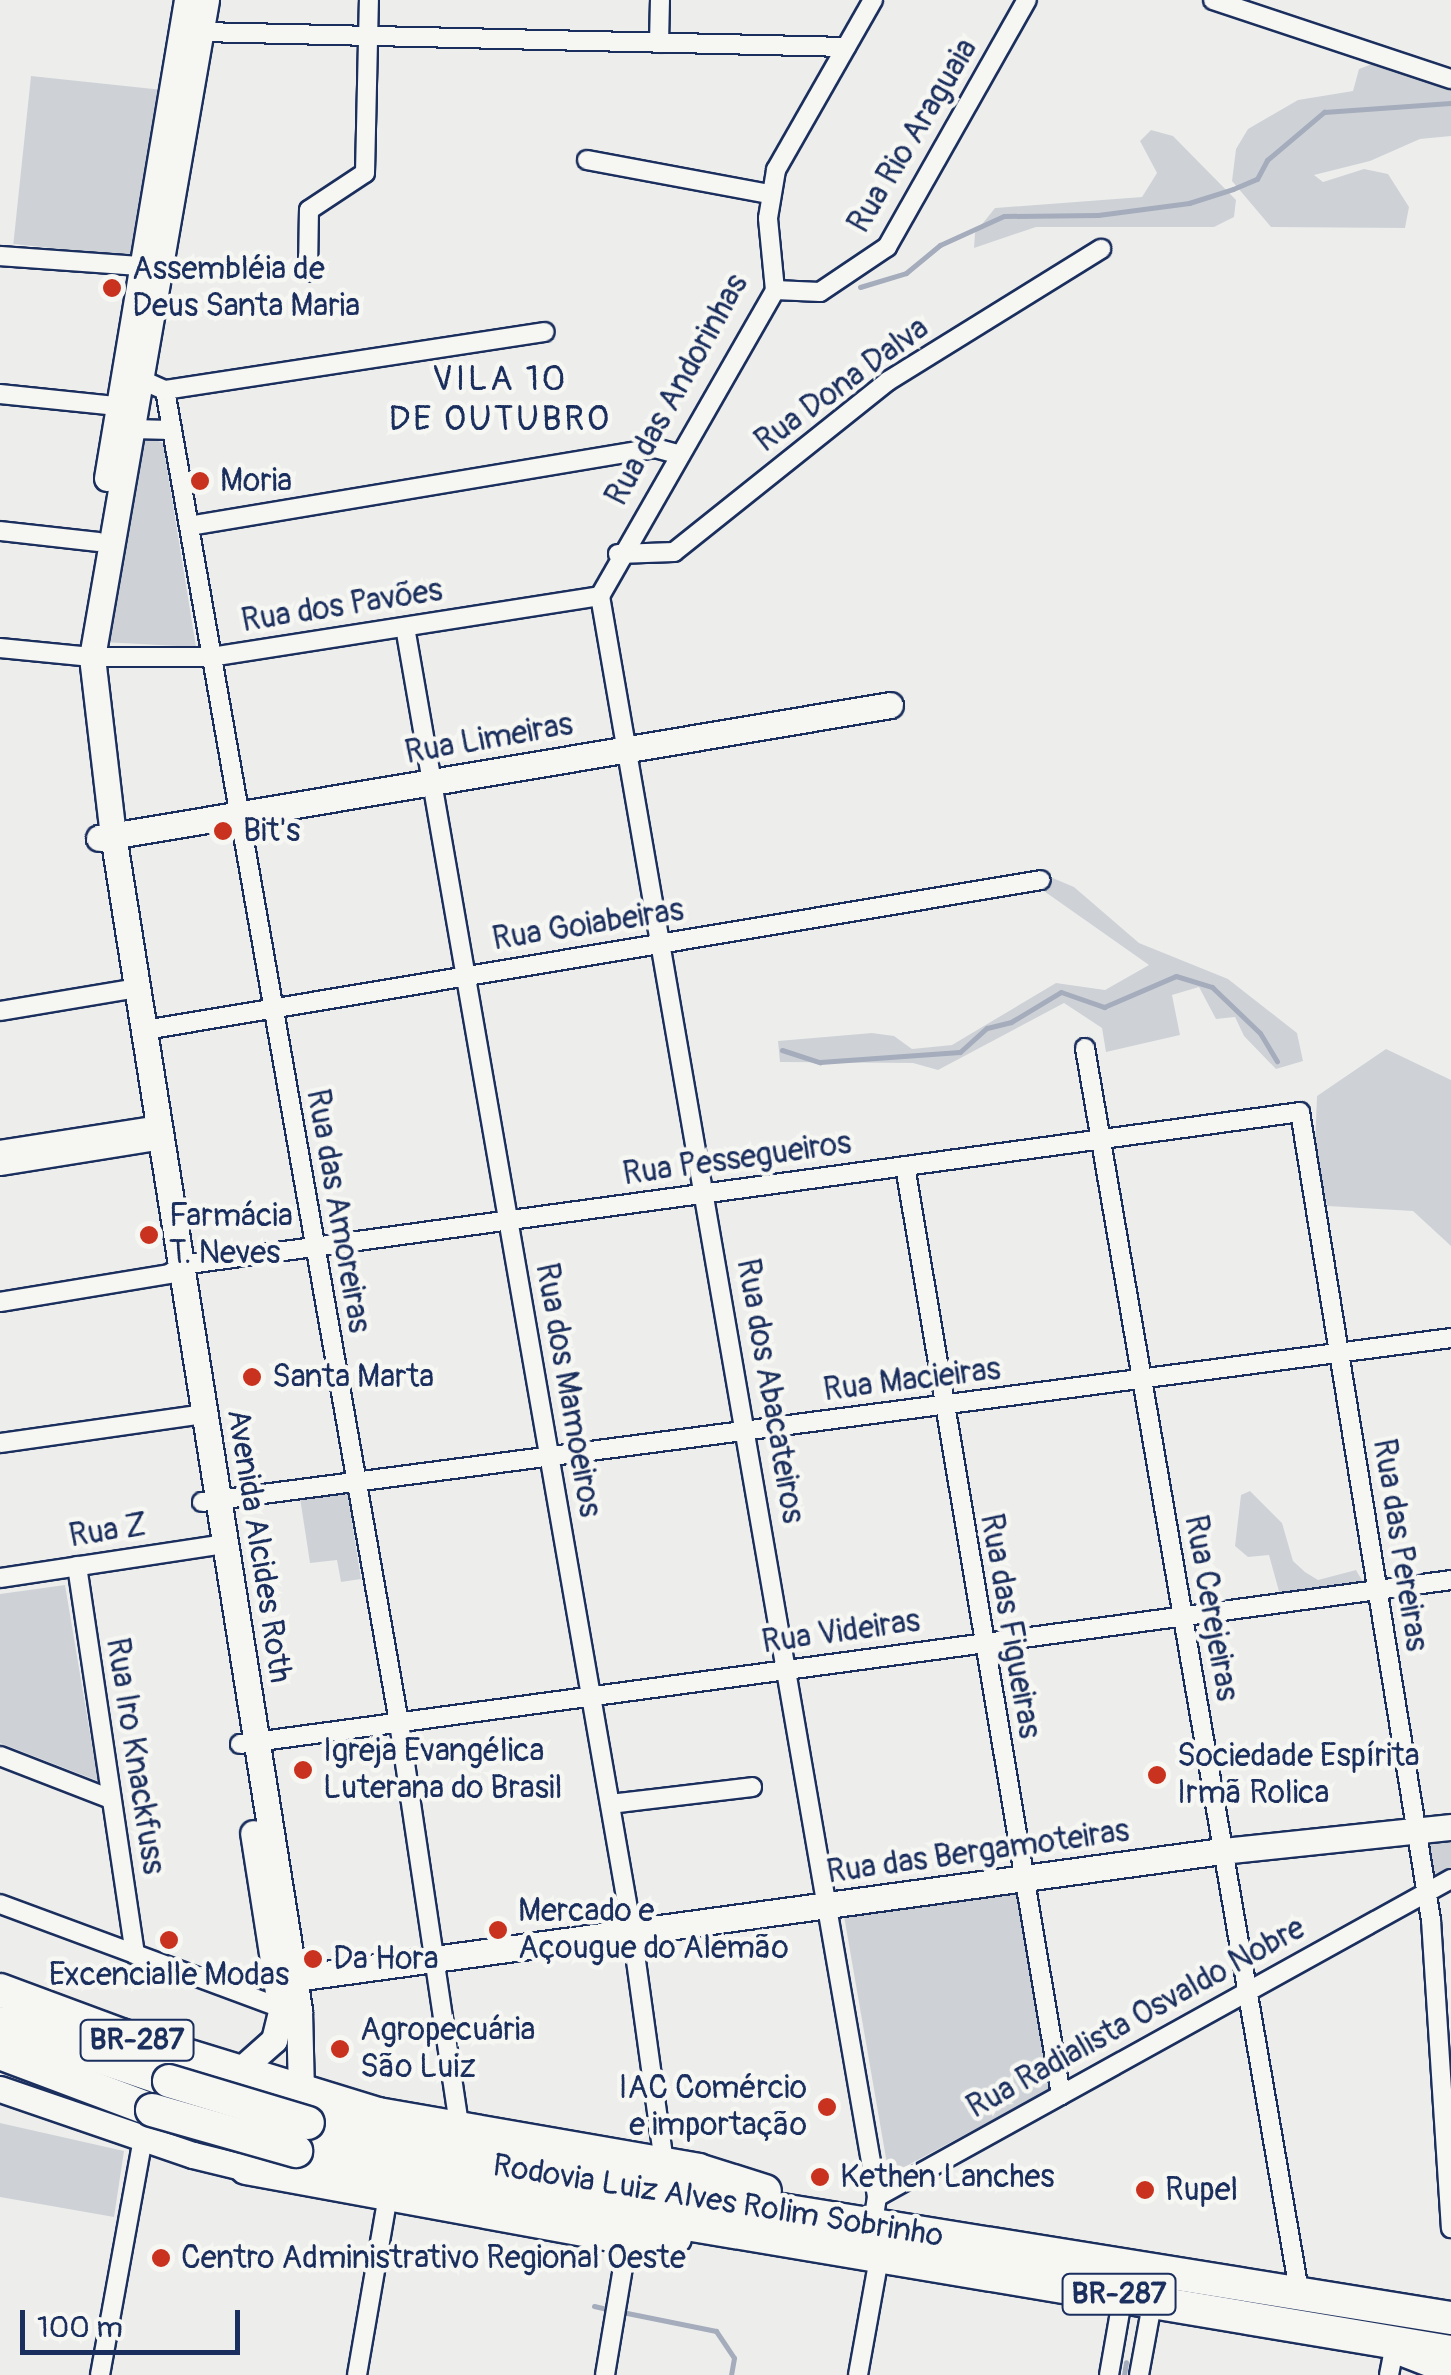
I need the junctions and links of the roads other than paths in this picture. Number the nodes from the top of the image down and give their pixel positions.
1 (187, 0) edge
2 (206, 0) edge
3 (369, 0) edge
4 (660, 0) edge
5 (873, 0) edge
6 (1028, 0) edge
7 (1213, 0) edge
8 (201, 32) junction
9 (371, 36) junction
10 (659, 42) junction
11 (846, 47) junction
12 (1451, 80) edge
13 (586, 160) dead end
14 (769, 194) junction
15 (1101, 248) dead end
16 (0, 256) edge
17 (141, 266) junction
18 (308, 272) dead end
19 (775, 290) junction
20 (545, 332) dead end
21 (132, 376) junction
22 (165, 390) junction
23 (0, 394) edge
24 (117, 406) junction
25 (132, 428) junction
26 (172, 430) junction
27 (678, 454) junction
28 (188, 526) junction
29 (0, 531) edge
30 (98, 542) junction
31 (618, 554) junction
32 (600, 596) junction
33 (405, 627) junction
34 (0, 648) edge
35 (85, 656) junction
36 (211, 657) junction
37 (890, 705) dead end
38 (627, 749) junction
39 (431, 782) junction
40 (238, 814) junction
41 (106, 837) junction
42 (1041, 880) dead end
43 (661, 943) junction
44 (464, 976) junction
45 (131, 989) junction
46 (272, 1008) junction
47 (0, 1011) edge
48 (145, 1030) junction
49 (1084, 1048) dead end
50 (1300, 1112) joint
51 (154, 1133) junction
52 (1102, 1139) junction
53 (0, 1150) edge
54 (0, 1166) edge
55 (905, 1166) junction
56 (704, 1194) junction
57 (508, 1221) junction
58 (313, 1248) junction
59 (175, 1270) junction
60 (0, 1302) edge
61 (1451, 1338) edge
62 (1338, 1353) junction
63 (1139, 1380) junction
64 (943, 1406) junction
65 (198, 1415) junction
66 (746, 1432) junction
67 (0, 1444) edge
68 (549, 1458) junction
69 (358, 1482) junction
70 (210, 1501) junction
71 (218, 1545) junction
72 (76, 1566) junction
73 (0, 1578) edge
74 (1451, 1580) edge
75 (1377, 1590) junction
76 (1182, 1616) junction
77 (982, 1644) junction
78 (790, 1670) junction
79 (591, 1697) junction
80 (399, 1722) junction
81 (248, 1743) junction
82 (0, 1756) edge
83 (752, 1787) dead end
84 (111, 1798) junction
85 (610, 1804) junction
86 (1416, 1828) junction
87 (1451, 1828) edge
88 (1222, 1851) junction
89 (1023, 1878) junction
90 (1451, 1880) edge
91 (1426, 1891) junction
92 (0, 1904) edge
93 (829, 1905) junction
94 (632, 1932) junction
95 (135, 1955) junction
96 (437, 1959) junction
97 (285, 1980) junction
98 (0, 1990) edge
99 (1245, 1992) junction
100 (290, 2010) junction
101 (0, 2023) edge
102 (0, 2053) edge
103 (1444, 2066) edge
104 (243, 2074) junction
105 (0, 2088) edge
106 (301, 2090) junction
107 (1061, 2095) junction
108 (190, 2118) junction
109 (147, 2124) junction
110 (460, 2130) junction
111 (302, 2137) junction
112 (206, 2158) junction
113 (664, 2163) junction
114 (246, 2168) junction
115 (388, 2196) junction
116 (1451, 2223) edge
117 (876, 2225) junction
118 (797, 2226) junction
119 (628, 2238) junction
120 (1300, 2296) junction
121 (1138, 2297) junction
122 (1451, 2318) edge
123 (1381, 2346) junction
124 (1451, 2352) edge
125 (100, 2375) edge
126 (356, 2375) edge
127 (604, 2375) edge
128 (858, 2375) edge
129 (1109, 2375) edge
130 (1140, 2375) edge
131 (1389, 2375) edge
132 (1448, 2375) edge

1 - 17 street
2 - 8 street
3 - 9 street
4 - 10 street
5 - 11 street
6 - 19 street, Rua Rio Araguaia
7 - 12 street
8 - 9 street
8 - 21 street
9 - 10 street
9 - 18 street
10 - 11 street
11 - 14 street
13 - 14 street
14 - 19 street, Rua das Andorinhas
15 - 31 street, Rua Dona Dalva
16 - 17 street
17 - 21 street
19 - 27 street, Rua das Andorinhas
20 - 22 street
21 - 22 street
21 - 24 street
21 - 25 street
22 - 26 street, Rua das Amoreiras
23 - 24 street
24 - 30 street
25 - 26 street
25 - 35 street
26 - 28 street, Rua das Amoreiras
27 - 28 street
27 - 31 street, Rua das Andorinhas
28 - 36 street, Rua das Amoreiras
29 - 30 street
30 - 35 street
31 - 32 street, Rua das Andorinhas
32 - 33 street, Rua dos Pavões
32 - 38 street, Rua dos Abacateiros
33 - 36 street, Rua dos Pavões
33 - 39 street, Rua dos Mamoeiros
34 - 35 street, Rua dos Pavões
35 - 36 street, Rua dos Pavões
35 - 41 street, Avenida Alcides Roth
36 - 40 street, Rua das Amoreiras
37 - 38 street, Rua Limeiras
38 - 39 street, Rua Limeiras
38 - 43 street, Rua dos Abacateiros
39 - 40 street, Rua Limeiras
39 - 44 street, Rua dos Mamoeiros
40 - 41 street, Rua Limeiras
40 - 46 street, Rua das Amoreiras
41 - 45 street, Avenida Alcides Roth
42 - 43 street, Rua Goiabeiras
43 - 44 street, Rua Goiabeiras
43 - 56 street, Rua dos Abacateiros
44 - 46 street, Rua Goiabeiras
44 - 57 street, Rua dos Mamoeiros
45 - 47 street
45 - 48 street, Avenida Alcides Roth
45 - 51 street, Avenida Alcides Roth
46 - 48 street, Rua Goiabeiras
46 - 58 street, Rua das Amoreiras
48 - 51 street, Avenida Alcides Roth
49 - 52 street, Rua Cerejeiras
50 - 52 street, Rua Pessegueiros
50 - 62 street, Rua das Pereiras
51 - 53 street
51 - 54 street
51 - 59 street, Avenida Alcides Roth
52 - 55 street, Rua Pessegueiros
52 - 63 street, Rua Cerejeiras
55 - 56 street, Rua Pessegueiros
55 - 64 street, Rua das Figueiras
56 - 57 street, Rua Pessegueiros
56 - 66 street, Rua dos Abacateiros
57 - 58 street, Rua Pessegueiros
57 - 68 street, Rua dos Mamoeiros
58 - 59 street, Rua Pessegueiros
58 - 69 street, Rua das Amoreiras
59 - 60 street, Rua Pessegueiros
59 - 65 street, Avenida Alcides Roth
61 - 62 street, Rua Macieiras
62 - 63 street, Rua Macieiras
62 - 75 street, Rua das Pereiras
63 - 64 street, Rua Macieiras
63 - 76 street, Rua Cerejeiras
64 - 66 street, Rua Macieiras
64 - 77 street, Rua das Figueiras
65 - 67 street
65 - 70 street, Avenida Alcides Roth
66 - 68 street, Rua Macieiras
66 - 78 street, Rua dos Abacateiros
68 - 69 street, Rua Macieiras
68 - 79 street, Rua dos Mamoeiros
69 - 70 street, Rua Macieiras
69 - 80 street, Rua das Amoreiras
70 - 71 street, Avenida Alcides Roth
71 - 72 street, Rua Z
71 - 81 street, Avenida Alcides Roth
72 - 73 street, Rua Z
72 - 84 street, Rua Iro Knackfuss
74 - 75 street, Rua Videiras
75 - 76 street, Rua Videiras
75 - 86 street, Rua das Pereiras
76 - 77 street, Rua Videiras
76 - 88 street, Rua Cerejeiras
77 - 78 street, Rua Videiras
77 - 89 street, Rua das Figueiras
78 - 79 street, Rua Videiras
78 - 93 street, Rua dos Abacateiros
79 - 80 street, Rua Videiras
79 - 85 street, Rua dos Mamoeiros
80 - 81 street, Rua Videiras
80 - 96 street, Rua das Amoreiras
81 - 97 street, Avenida Alcides Roth
82 - 84 street
83 - 85 street
84 - 95 street, Rua Iro Knackfuss
85 - 94 street, Rua dos Mamoeiros
86 - 87 street, Rua das Bergamoteiras
86 - 88 street, Rua das Bergamoteiras
86 - 91 street, Rua das Pereiras
88 - 89 street, Rua das Bergamoteiras
88 - 99 street, Rua Cerejeiras
89 - 93 street, Rua das Bergamoteiras
89 - 107 street, Rua das Figueiras
90 - 91 street, Rua Radialista Osvaldo Nobre
91 - 99 street, Rua Radialista Osvaldo Nobre
91 - 103 street, Rua das Pereiras
92 - 95 street
93 - 94 street, Rua das Bergamoteiras
93 - 117 street, Rua dos Abacateiros
94 - 96 street, Rua das Bergamoteiras
94 - 113 street, Rua dos Mamoeiros
95 - 100 street
96 - 97 street, Rua das Bergamoteiras
96 - 110 street, Rua das Amoreiras
97 - 100 street, Avenida Alcides Roth
98 - 104 highway, BR-287
99 - 107 street, Rua Radialista Osvaldo Nobre
99 - 120 street, Rua Cerejeiras
100 - 104 street
100 - 106 street, Avenida Alcides Roth
101 - 111 highway, Rodovia Luiz Alves Rolim Sobrinho / BR-287, bridge
102 - 109 highway, Rodovia Luiz Alves Rolim Sobrinho / BR-287
103 - 116 street, Rua das Pereiras
104 - 106 highway, BR-287
104 - 108 street
105 - 109 street
106 - 110 highway, BR-287
106 - 114 street
107 - 117 street, Rua Radialista Osvaldo Nobre
108 - 109 street
108 - 112 street
109 - 111 highway, Rodovia Luiz Alves Rolim Sobrinho / BR-287, bridge
109 - 112 street, Rodovia Luiz Alves Rolim Sobrinho / BR-287
109 - 125 street
110 - 113 highway, BR-287
111 - 118 highway, Rodovia Luiz Alves Rolim Sobrinho / BR-287
112 - 114 street, Rodovia Luiz Alves Rolim Sobrinho / BR-287
113 - 118 highway, BR-287
114 - 115 highway, BR-287
115 - 119 highway, BR-287
115 - 126 street
117 - 118 highway, Rodovia Luiz Alves Rolim Sobrinho / BR-287
117 - 120 highway, Rodovia Luiz Alves Rolim Sobrinho / BR-287
117 - 121 highway, Rodovia Luiz Alves Rolim Sobrinho / BR-287
117 - 128 street, Rua dos Abacateiros
118 - 119 highway, BR-287
119 - 127 street
120 - 122 highway, Rodovia Luiz Alves Rolim Sobrinho / BR-287
121 - 123 highway, Rodovia Luiz Alves Rolim Sobrinho / BR-287
121 - 129 street
121 - 130 street
123 - 124 highway, Rodovia Luiz Alves Rolim Sobrinho / BR-287
123 - 131 street
123 - 132 street

